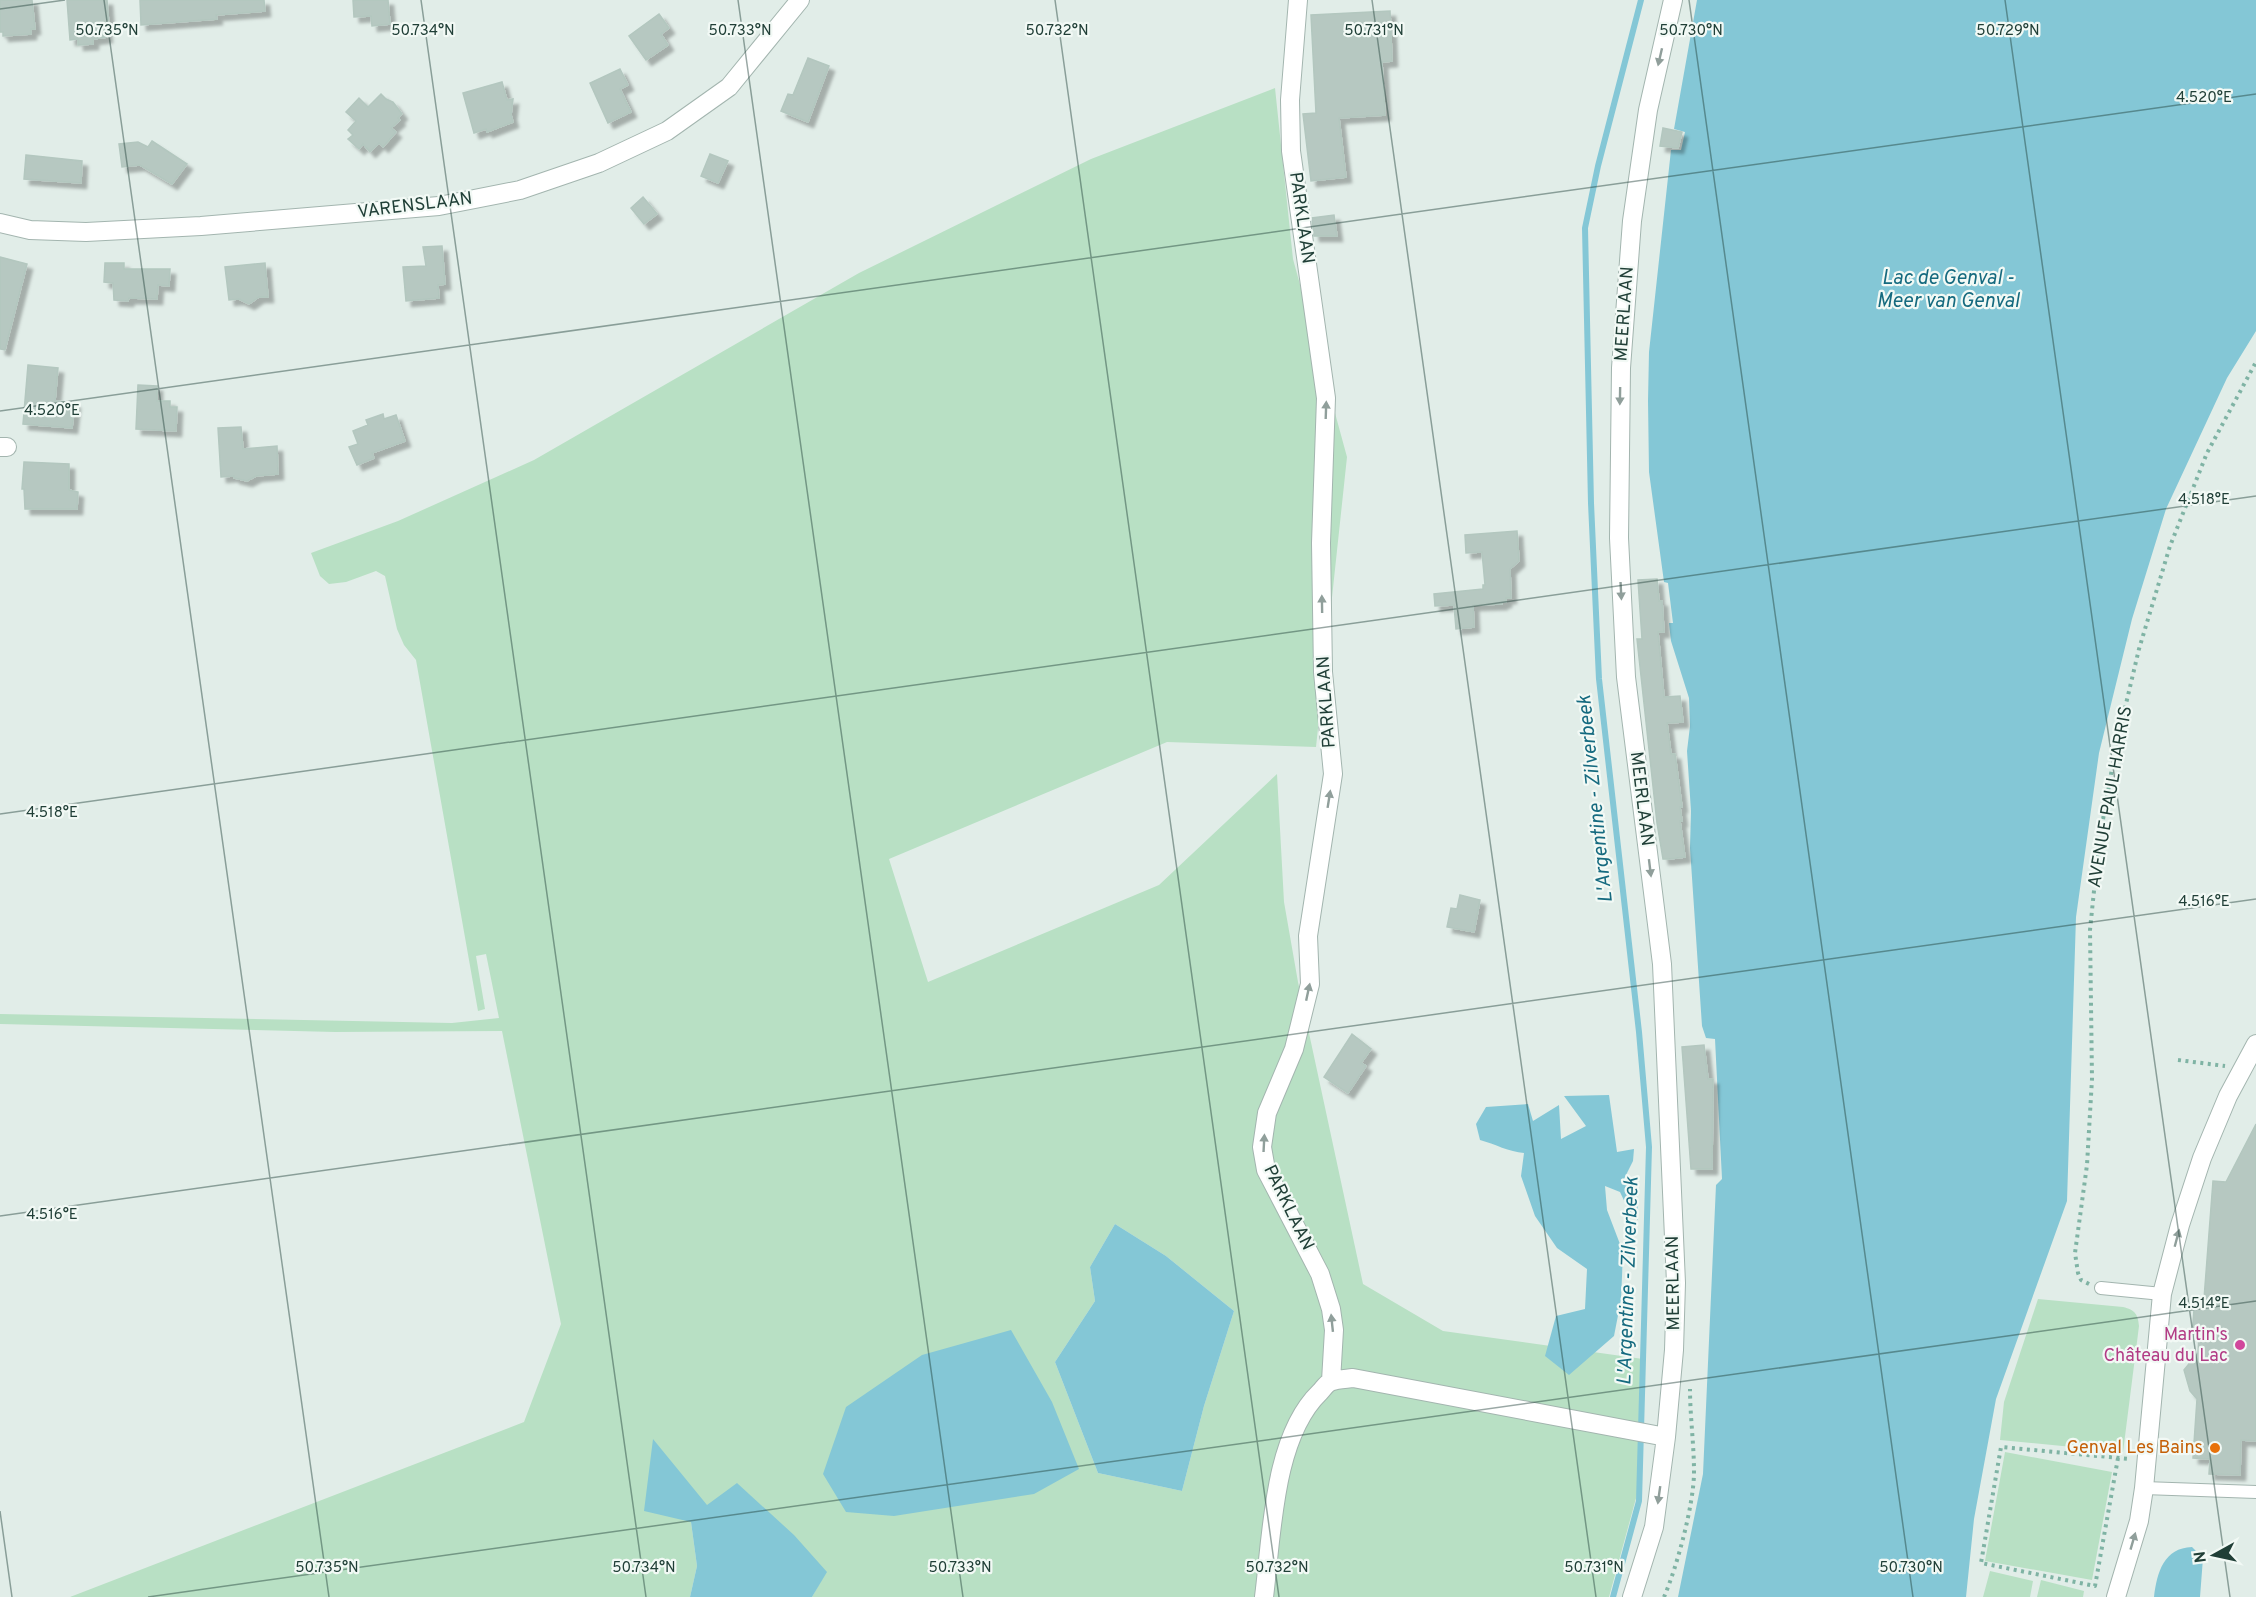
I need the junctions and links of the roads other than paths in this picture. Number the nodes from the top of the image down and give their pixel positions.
1 (800, 0) edge
2 (1298, 0) edge
3 (1673, 0) edge
4 (0, 223) edge
5 (2256, 1044) edge
6 (2101, 1288) road end
7 (2162, 1294) junction
8 (1330, 1381) junction
9 (1661, 1436) junction
10 (2144, 1488) junction
11 (2256, 1492) edge
12 (1264, 1597) edge
13 (1632, 1597) edge
14 (2116, 1597) edge

1 - 4 street, VARENSLAAN
8 -> 2 street, PARKLAAN
3 -> 9 street, MEERLAAN
7 -> 5 street
6 - 7 lane
7 - 10 street
8 - 9 street
8 - 12 street
9 -> 13 street, MEERLAAN
10 - 11 lane
14 -> 10 street

